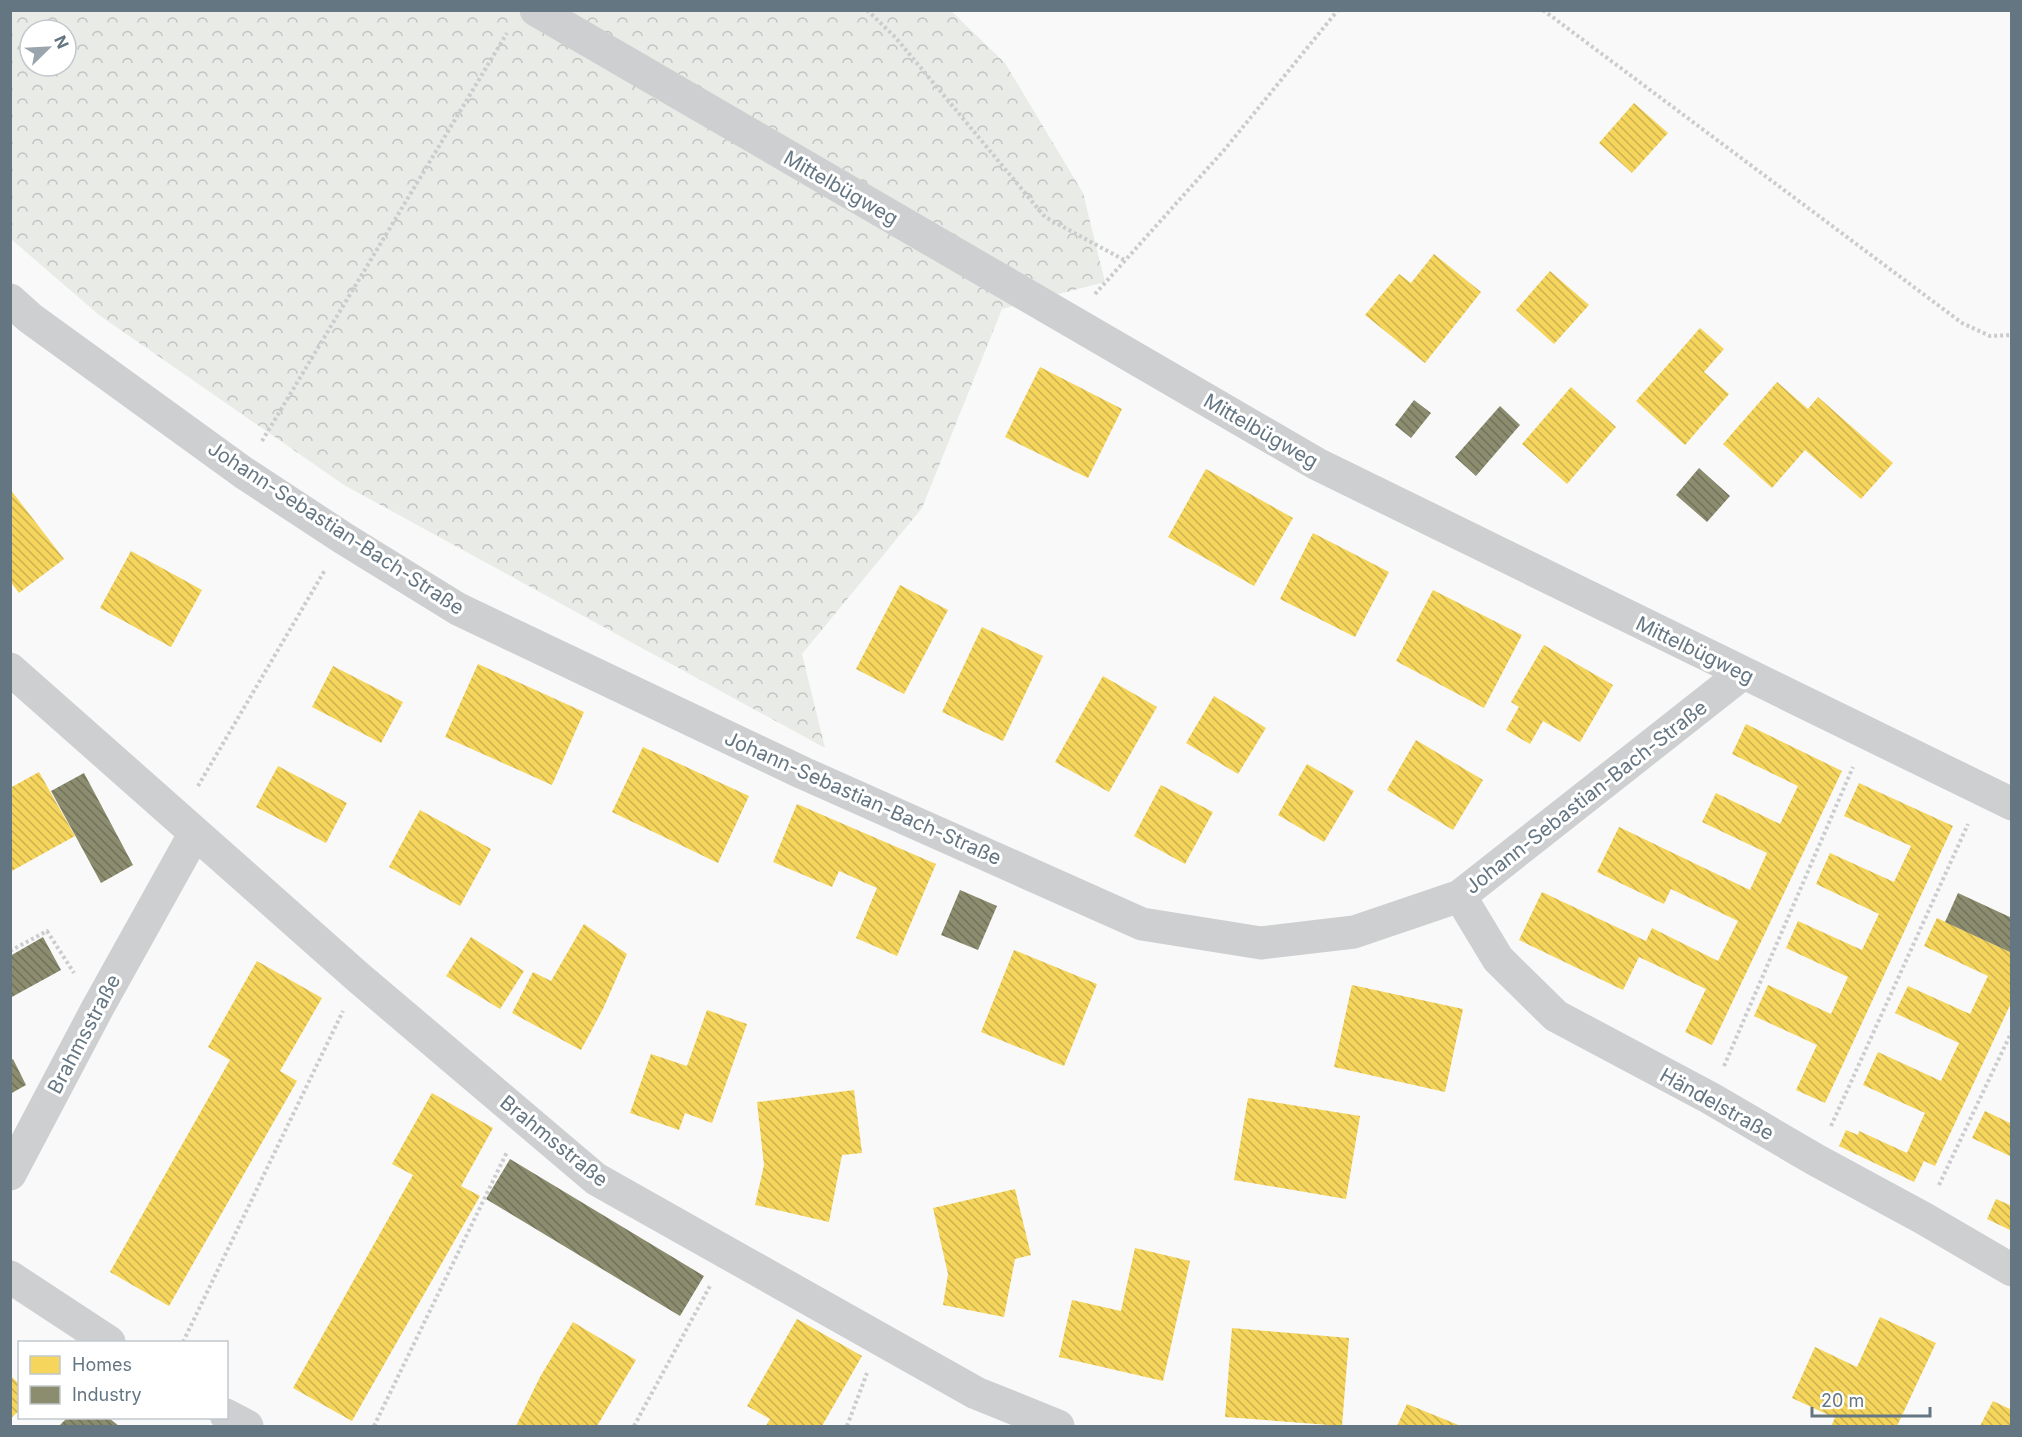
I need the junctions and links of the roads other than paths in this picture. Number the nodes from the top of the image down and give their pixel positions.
1 (536, 10) edge
2 (10, 300) edge
3 (10, 669) edge
4 (1743, 674) junction
5 (1997, 798) edge
6 (187, 826) junction
7 (1460, 896) junction
8 (10, 1174) edge
9 (2012, 1270) edge
10 (10, 1277) edge
11 (107, 1341) edge
12 (228, 1416) edge
13 (247, 1426) edge
14 (1058, 1426) edge

1 - 4 street, Mittelbügweg
2 - 7 street, Johann-Sebastian-Bach-Straße
3 - 6 street, Brahmsstraße
4 - 5 street, Mittelbügweg
4 - 7 street, Johann-Sebastian-Bach-Straße
6 - 8 street, Brahmsstraße
6 - 14 street, Brahmsstraße
7 - 9 street, Händelstraße
10 - 11 street
12 - 13 street

